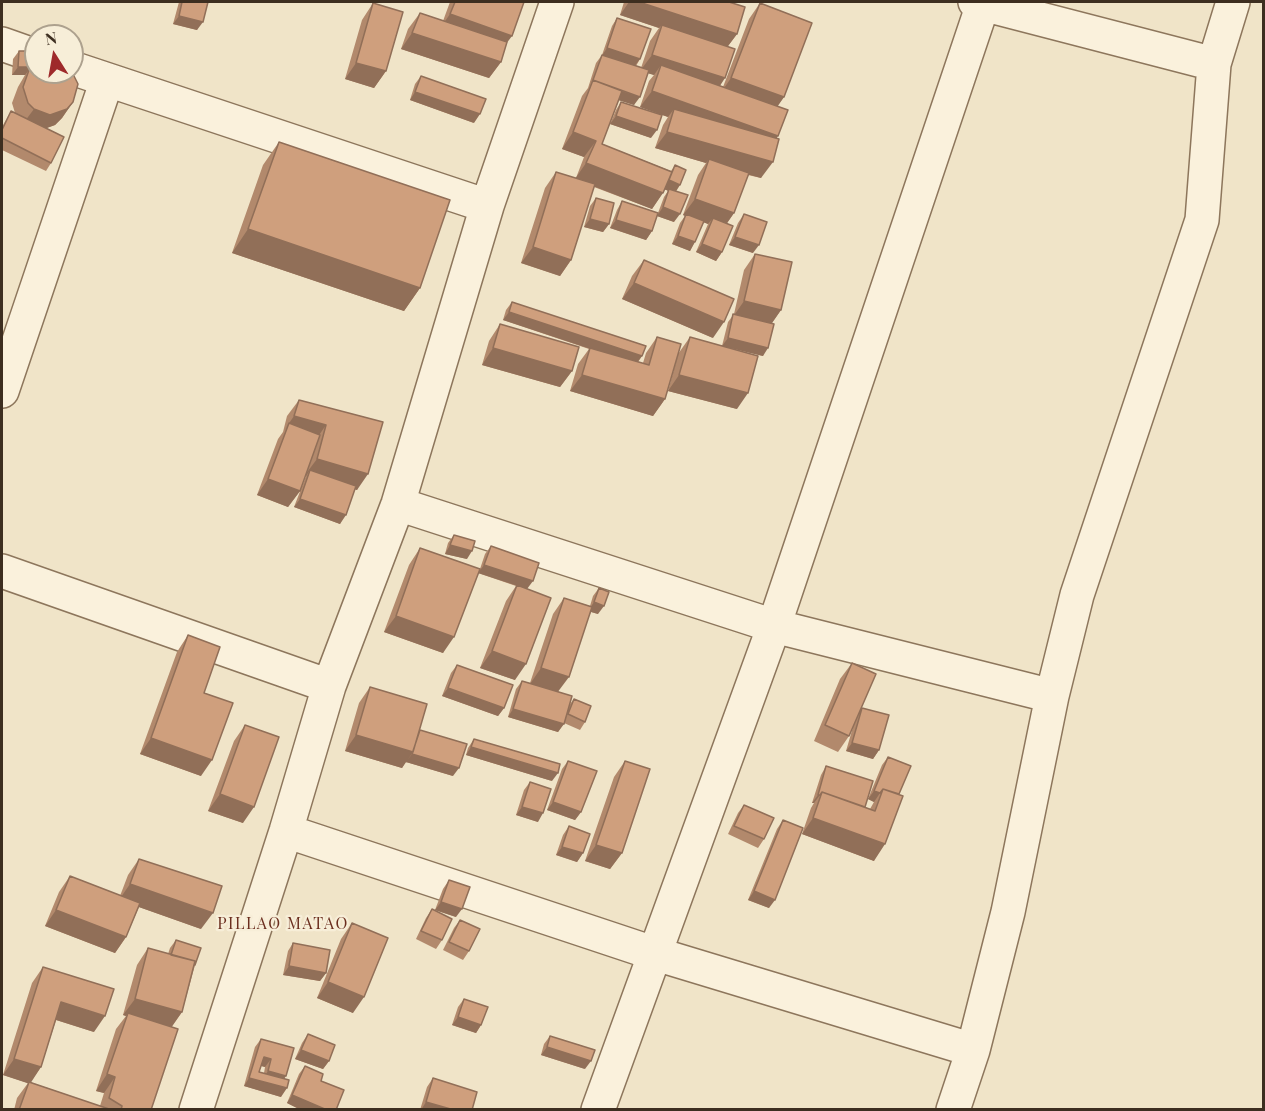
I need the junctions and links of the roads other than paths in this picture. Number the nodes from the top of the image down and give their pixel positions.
1 (557, 2) edge
2 (1233, 2) edge
3 (979, 3) edge
4 (2, 44) edge
5 (24, 52) edge
6 (1214, 64) junction
7 (84, 72) edge
8 (107, 80) junction
9 (487, 206) junction
10 (2, 391) edge
11 (398, 504) junction
12 (2, 571) edge
13 (774, 626) junction
14 (329, 686) junction
15 (1052, 696) junction
16 (286, 831) junction
17 (656, 954) junction
18 (973, 1050) junction
19 (196, 1110) edge
20 (598, 1110) edge
21 (953, 1110) edge

1 - 9 street
2 - 6 street
3 - 6 street
3 - 13 street
4 - 5 street
6 - 15 street
7 - 8 street
8 - 9 street
8 - 10 street
9 - 11 street
11 - 13 street
11 - 14 street
12 - 14 street
13 - 15 street
13 - 17 street
14 - 16 street
15 - 18 street
16 - 17 street
16 - 19 street
17 - 18 street
17 - 20 street
18 - 21 street

